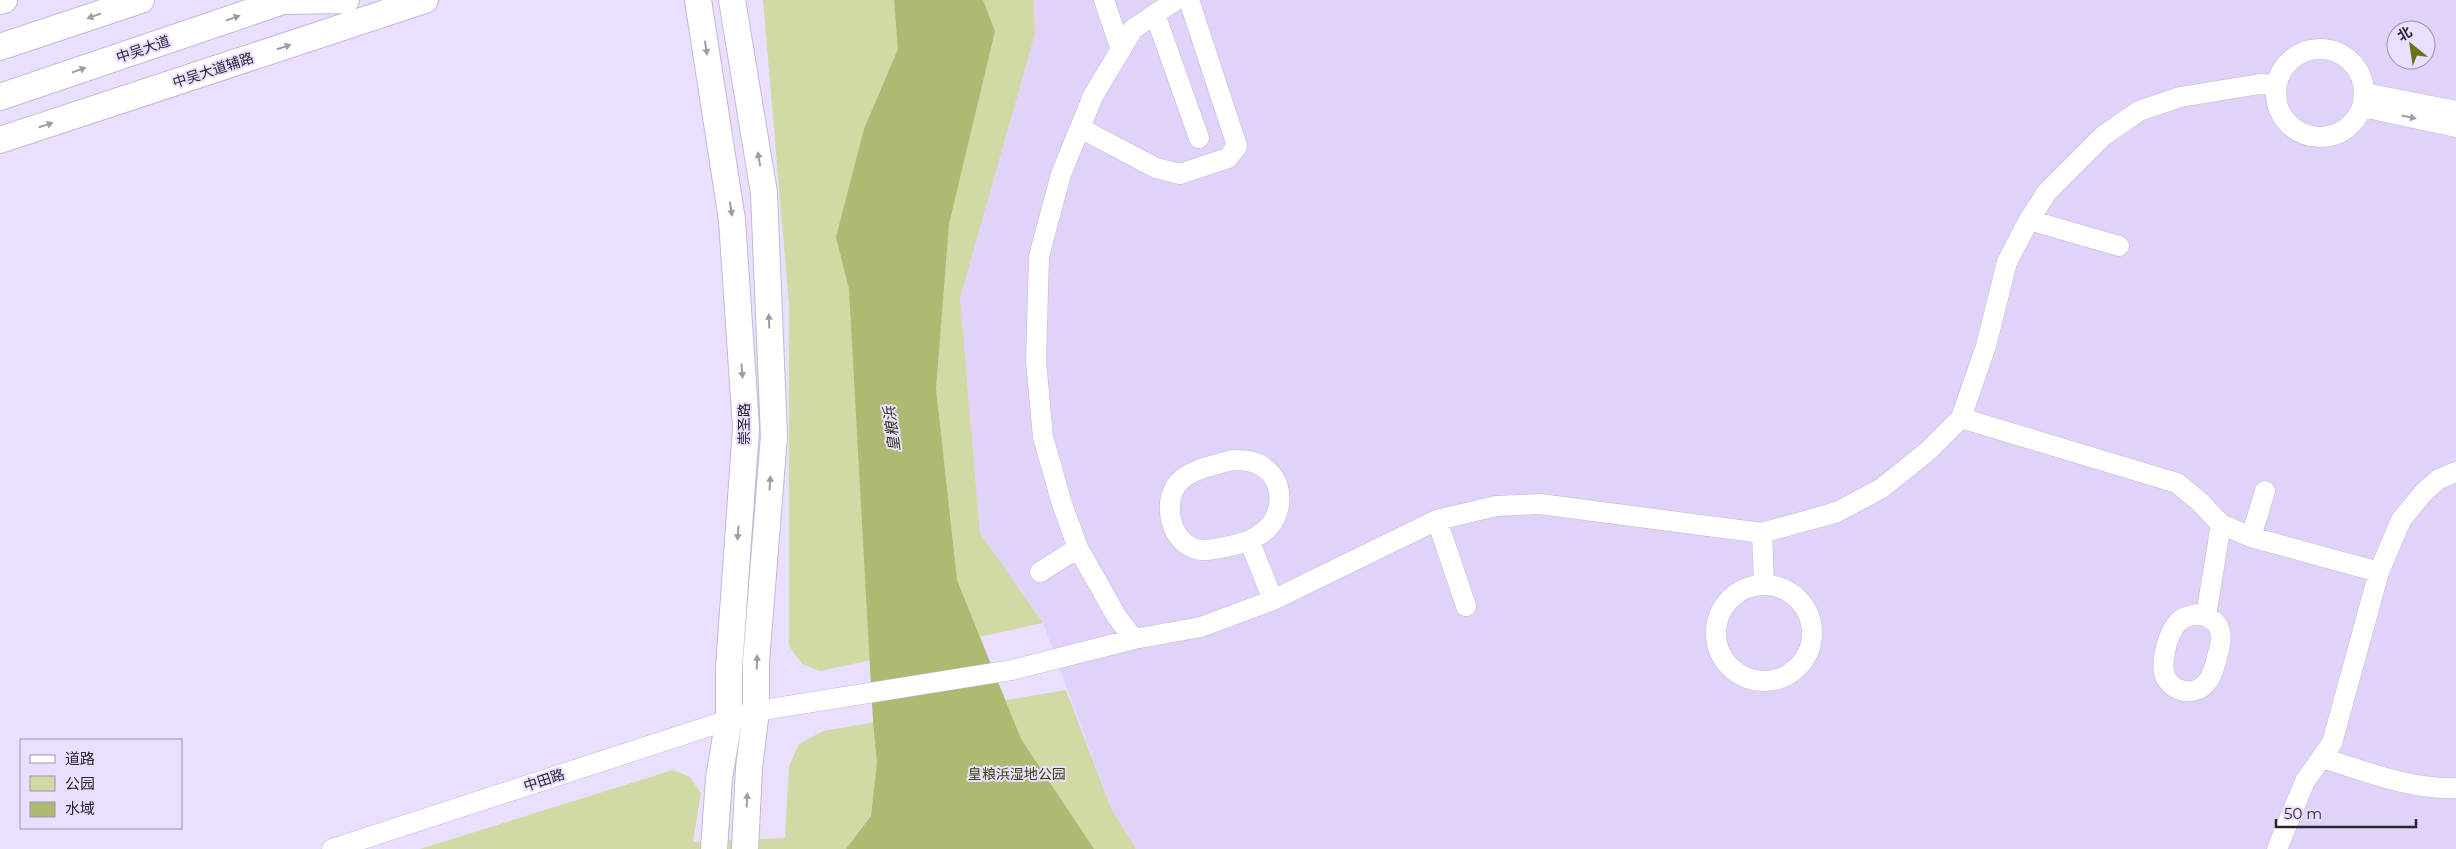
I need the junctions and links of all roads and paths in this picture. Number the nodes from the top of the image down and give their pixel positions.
1 (4, 0) edge
2 (141, 0) edge
3 (284, 0) edge
4 (346, 0) edge
5 (425, 0) edge
6 (698, 0) edge
7 (732, 0) edge
8 (1104, 0) edge
9 (1176, 0) edge
10 (1189, 0) edge
11 (0, 1) edge
12 (1155, 14) junction
13 (50, 30) junction
14 (0, 37) edge
15 (0, 47) edge
16 (1121, 50) junction
17 (2276, 85) junction
18 (0, 97) edge
19 (2364, 100) junction
20 (2456, 111) edge
21 (2456, 127) edge
22 (1080, 128) junction
23 (1200, 138) dead end
24 (0, 140) edge
25 (2029, 220) junction
26 (2119, 246) dead end
27 (1961, 418) junction
28 (2456, 472) edge
29 (2266, 491) dead end
30 (1437, 520) junction
31 (2221, 524) junction
32 (1762, 533) junction
33 (2251, 537) junction
34 (1249, 540) junction
35 (1078, 548) junction
36 (1040, 572) dead end
37 (2379, 572) junction
38 (1764, 584) junction
39 (1273, 600) junction
40 (1466, 606) dead end
41 (2206, 616) dead end
42 (1134, 639) junction
43 (756, 711) junction
44 (728, 719) junction
45 (2322, 758) junction
46 (2456, 788) edge
47 (332, 849) edge
48 (714, 849) edge
49 (745, 849) edge
50 (2277, 849) edge

1 - 11 main road
2 -> 13 main road
3 - 4 main road, 中吴大道
18 -> 3 main road, 中吴大道
24 -> 5 main road, 中吴大道辅路
6 -> 44 main road, 崇圣路
43 -> 7 main road, 崇圣路
8 - 16 street
9 - 12 street
10 - 22 street
12 - 16 street
12 - 23 street
13 - 14 main road
13 - 15 main road
16 - 22 street
17 - 19 street
17 - 19 street
17 - 25 street
19 - 20 street
19 -> 21 street
22 - 35 street
25 - 26 street
25 - 27 street
27 - 31 street
27 - 32 street
28 - 37 street
29 - 33 street
30 - 32 street, 中田路
30 - 39 street, 中田路
30 - 40 street
31 - 33 street
31 - 41 street
32 - 38 street
33 - 37 street
34 - 34 street
34 - 39 street
35 - 36 street
35 - 42 street
37 - 45 street
38 - 38 street
39 - 42 street, 中田路
42 - 43 street, 中田路
43 - 44 street, 中田路
49 -> 43 main road, 崇圣路
44 - 47 street, 中田路
44 - 48 main road, 崇圣路
45 - 46 street
45 - 50 street

